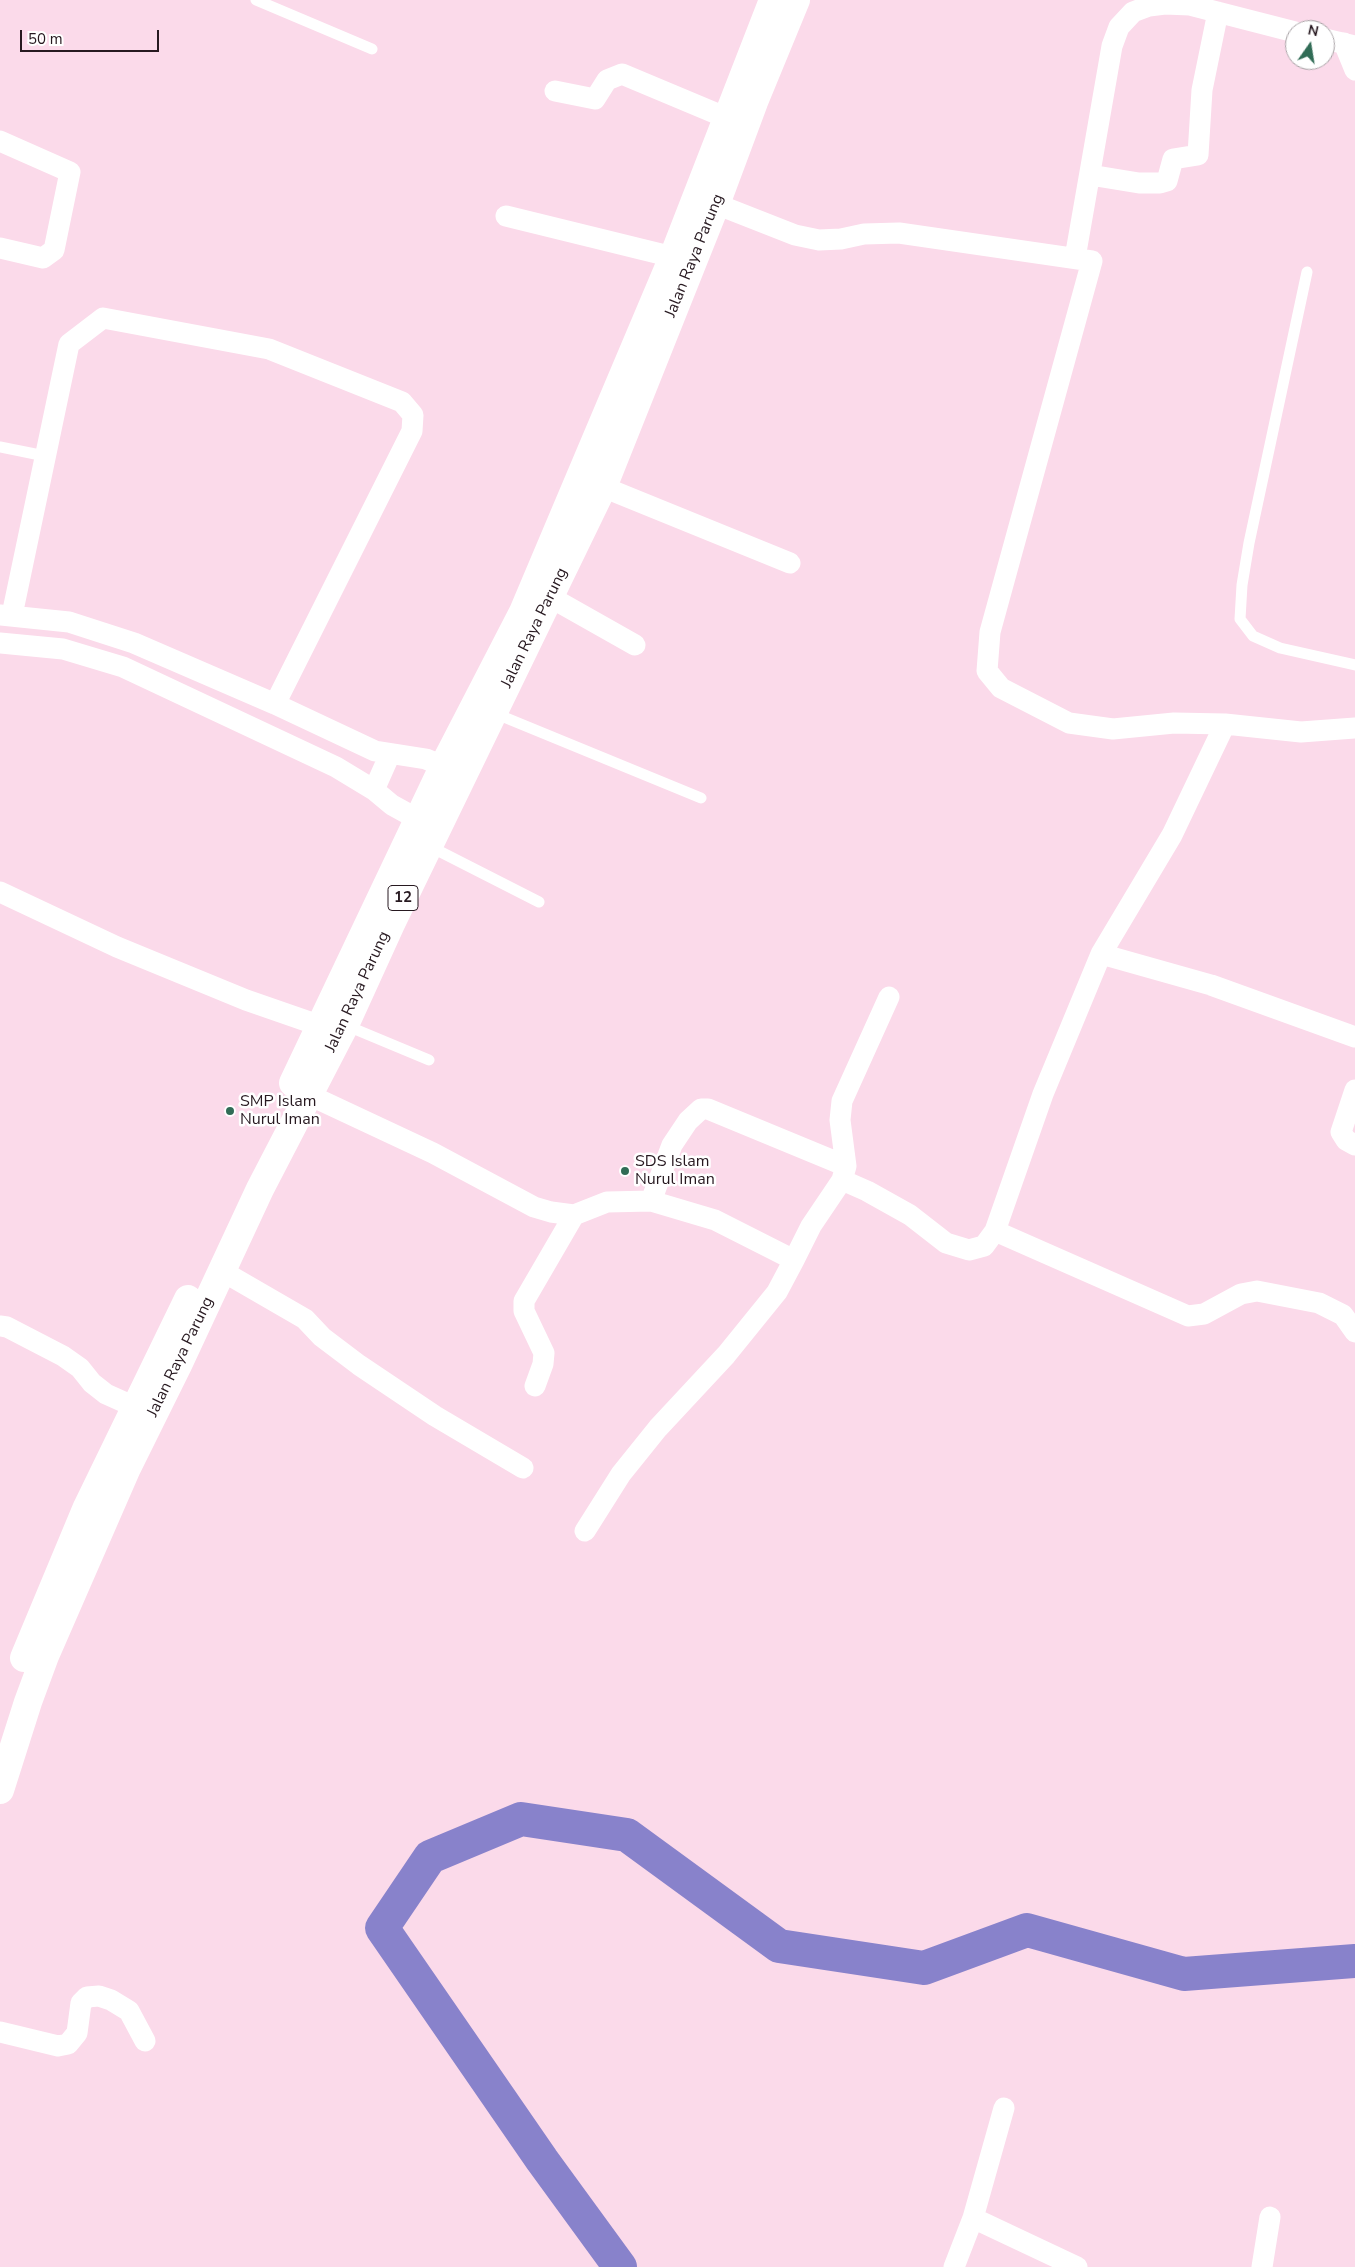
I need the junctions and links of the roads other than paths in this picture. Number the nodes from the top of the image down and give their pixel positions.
1 (256, 0) edge
2 (773, 0) edge
3 (796, 0) edge
4 (1218, 12) junction
5 (1285, 29) edge
6 (1341, 43) edge
7 (372, 49) dead end
8 (1355, 70) edge
9 (554, 91) dead end
10 (727, 118) junction
11 (0, 141) edge
12 (1090, 174) junction
13 (716, 204) junction
14 (506, 216) dead end
15 (0, 248) edge
16 (673, 257) junction
17 (1076, 258) junction
18 (1307, 272) dead end
19 (0, 447) edge
20 (45, 456) junction
21 (603, 487) junction
22 (790, 562) dead end
23 (550, 597) junction
24 (6, 615) edge
25 (70, 622) junction
26 (0, 643) edge
27 (635, 645) dead end
28 (63, 649) junction
29 (1355, 665) edge
30 (275, 704) junction
31 (494, 713) junction
32 (1225, 724) junction
33 (1355, 728) edge
34 (350, 740) junction
35 (390, 754) junction
36 (336, 767) junction
37 (454, 770) junction
38 (374, 790) junction
39 (701, 798) dead end
40 (428, 832) junction
41 (0, 892) edge
42 (540, 902) dead end
43 (1101, 954) junction
44 (889, 997) dead end
45 (333, 1025) junction
46 (1355, 1037) edge
47 (429, 1060) dead end
48 (1355, 1090) edge
49 (307, 1094) junction
50 (1355, 1145) edge
51 (844, 1173) junction
52 (651, 1201) junction
53 (574, 1215) junction
54 (994, 1231) junction
55 (794, 1260) junction
56 (222, 1271) junction
57 (191, 1315) junction
58 (0, 1326) edge
59 (1355, 1332) edge
60 (535, 1386) dead end
61 (135, 1407) junction
62 (523, 1468) dead end
63 (586, 1531) dead end
64 (0, 1730) edge
65 (0, 1790) edge
66 (0, 2032) edge
67 (145, 2041) dead end
68 (1004, 2108) dead end
69 (1270, 2217) dead end
70 (973, 2218) junction
71 (954, 2267) edge
72 (1077, 2267) edge
73 (1262, 2267) edge

1 - 7 lane
2 - 10 highway, Jalan Raya Parung / 12
3 - 13 highway, Jalan Raya Parung / 12
4 - 5 street
4 - 12 street
4 - 12 street
6 - 8 street
9 - 10 street
10 - 16 highway, Jalan Raya Parung / 12
11 - 15 street
12 - 17 street
13 - 17 street
13 - 21 highway, Jalan Raya Parung / 12
14 - 16 street
16 - 37 highway, Jalan Raya Parung / 12
17 - 32 street
18 - 29 lane
19 - 20 lane
20 - 24 street
20 - 30 street
21 - 22 street
21 - 23 highway, Jalan Raya Parung / 12
23 - 27 street
23 - 31 highway, Jalan Raya Parung / 12
24 - 25 street
25 - 28 street
25 - 30 street
26 - 28 street
28 - 36 street
30 - 34 street
31 - 37 highway, Jalan Raya Parung / 12
31 - 39 lane
32 - 33 street
32 - 43 street
34 - 35 street
34 - 36 street
35 - 37 street
35 - 38 street
36 - 38 street
37 - 40 highway, Jalan Raya Parung / 12
38 - 40 street
40 - 42 lane
40 - 45 highway, Jalan Raya Parung / 12
41 - 45 street
43 - 46 street
43 - 54 street
44 - 51 street
45 - 47 lane
45 - 49 highway, Jalan Raya Parung / 12
45 - 57 highway, Jalan Raya Parung / 12
48 - 50 street
49 - 53 street
49 - 56 highway, Jalan Raya Parung / 12
51 - 52 street
51 - 54 street
51 - 55 street
52 - 53 street
52 - 55 street
53 - 60 street
54 - 59 street
55 - 63 street
56 - 57 highway, Jalan Raya Parung / 12
56 - 62 street
57 - 61 highway, Jalan Raya Parung / 12
57 - 65 highway, Jalan Raya Parung / 12
58 - 61 street
61 - 64 highway, Jalan Raya Parung / 12
66 - 67 street
68 - 70 street
69 - 73 street
70 - 71 street
70 - 72 street

